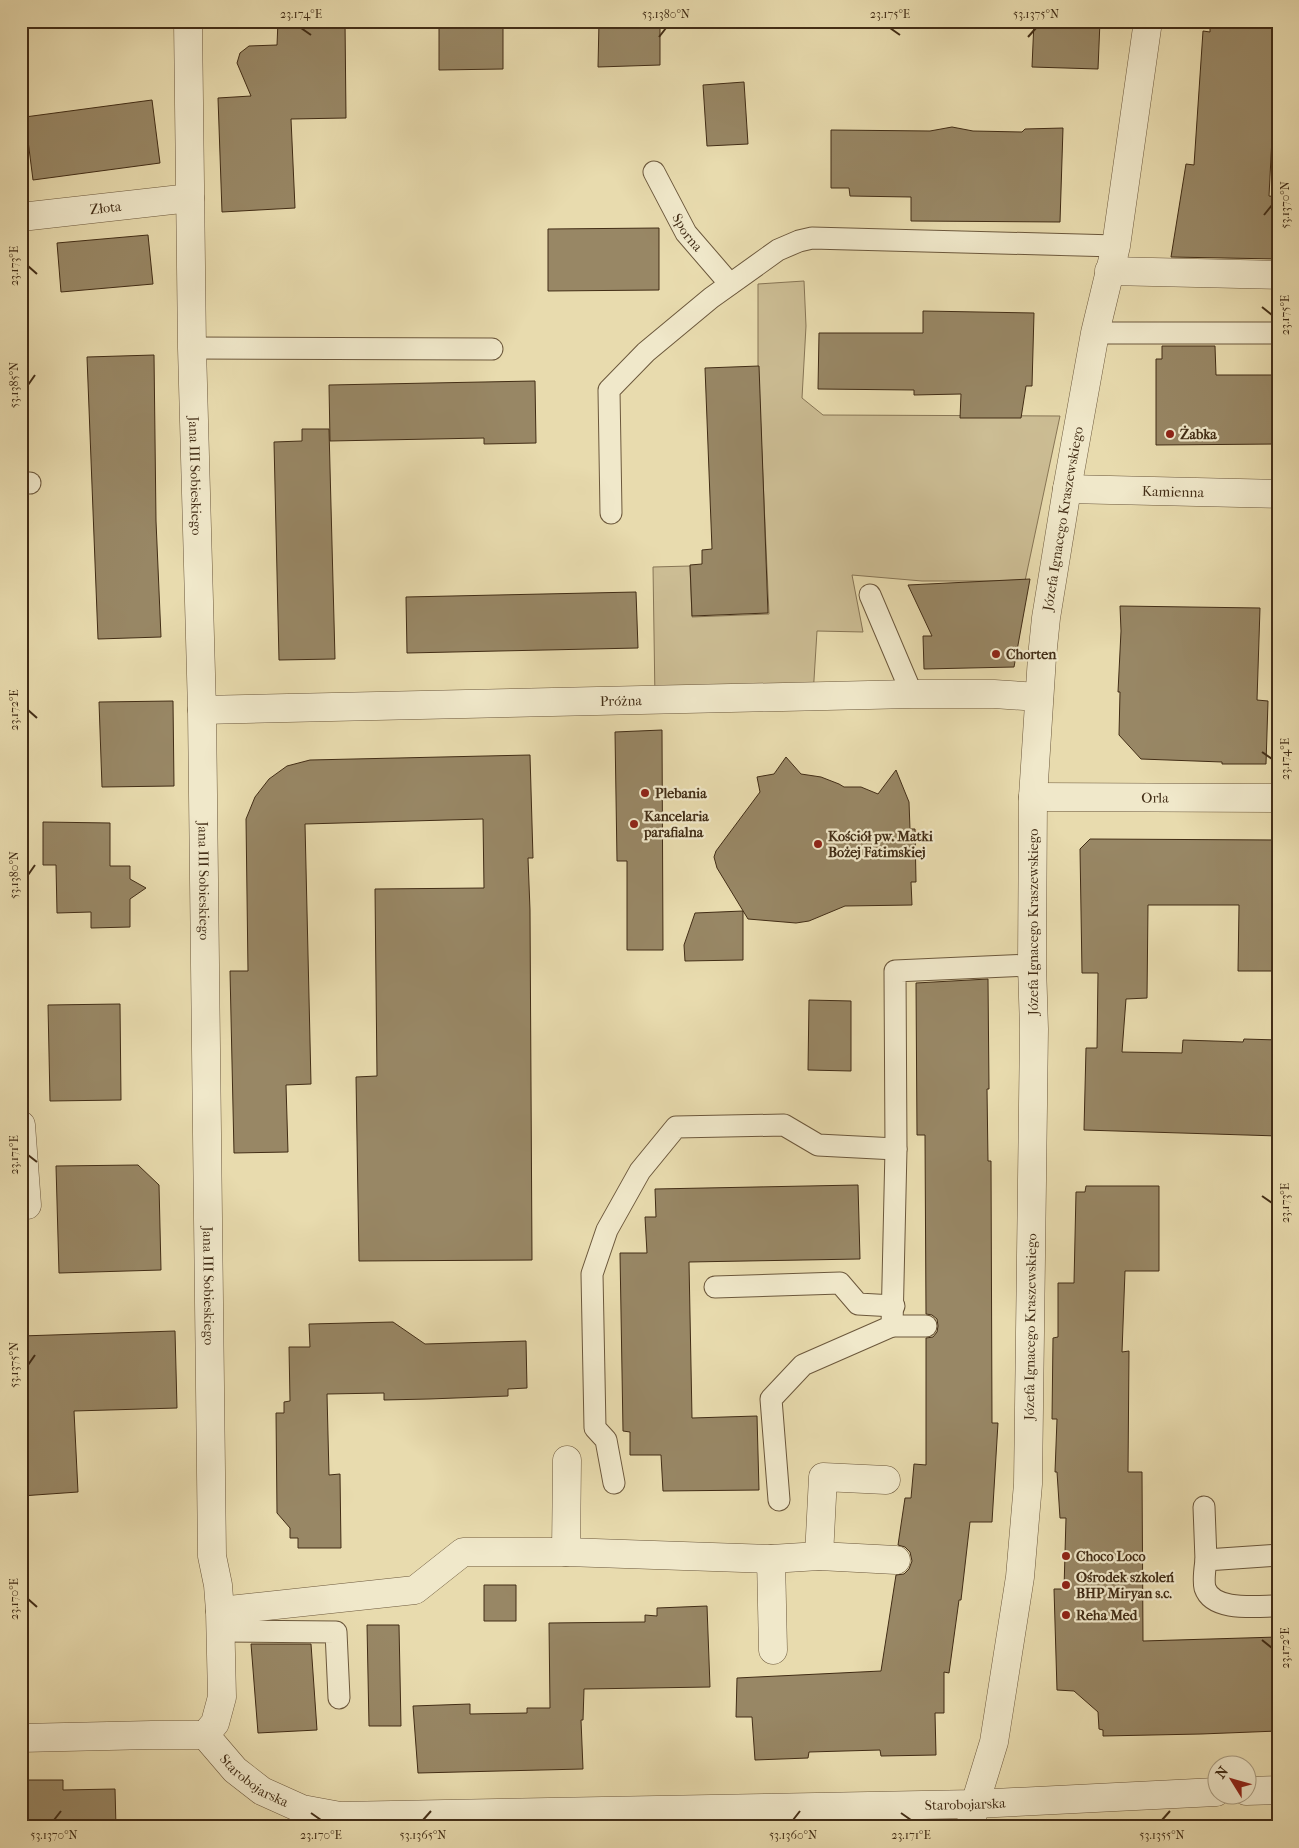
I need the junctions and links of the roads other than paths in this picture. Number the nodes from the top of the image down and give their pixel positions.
1 (188, 21) edge
2 (1148, 21) edge
3 (654, 172) dead end
4 (190, 198) junction
5 (21, 217) edge
6 (1112, 258) junction
7 (1278, 275) edge
8 (730, 284) junction
9 (1095, 333) junction
10 (1278, 333) edge
11 (192, 348) junction
12 (492, 349) dead end
13 (1068, 489) junction
14 (1278, 494) edge
15 (611, 513) dead end
16 (870, 595) dead end
17 (912, 694) junction
18 (1039, 697) junction
19 (202, 710) junction
20 (1033, 797) junction
21 (1278, 798) edge
22 (1032, 965) junction
23 (21, 1125) edge
24 (896, 1149) junction
25 (27, 1205) dead end
26 (715, 1287) dead end
27 (893, 1316) junction
28 (926, 1326) dead end
29 (567, 1460) dead end
30 (886, 1480) dead end
31 (614, 1483) dead end
32 (779, 1500) dead end
33 (1204, 1507) dead end
34 (566, 1552) junction
35 (1278, 1555) edge
36 (819, 1556) junction
37 (770, 1559) junction
38 (896, 1560) dead end
39 (1206, 1560) junction
40 (1278, 1606) edge
41 (220, 1609) junction
42 (773, 1650) dead end
43 (339, 1698) dead end
44 (205, 1736) junction
45 (21, 1738) edge
46 (1278, 1790) edge
47 (1256, 1791) edge
48 (1206, 1793) edge
49 (973, 1815) edge

1 - 4 street, Jana III Sobieskiego
2 - 6 street, Józefa Ignacego Kraszewskiego
3 - 8 lane, Sporna
4 - 5 street, Złota
4 - 11 street, Jana III Sobieskiego
6 - 7 street
6 - 8 lane
6 - 9 street, Józefa Ignacego Kraszewskiego
8 - 15 lane
9 - 10 lane
9 - 13 street, Józefa Ignacego Kraszewskiego
11 - 12 lane
11 - 19 street, Jana III Sobieskiego
13 - 14 street, Kamienna
13 - 18 street, Józefa Ignacego Kraszewskiego
16 - 17 lane
17 - 18 street, Próżna
17 - 19 street, Próżna
18 - 20 street, Józefa Ignacego Kraszewskiego
19 - 41 street, Jana III Sobieskiego
20 - 21 street, Orla
20 - 22 street, Józefa Ignacego Kraszewskiego
22 - 24 lane
22 - 49 street, Józefa Ignacego Kraszewskiego
23 - 25 street
24 - 27 lane
24 - 31 lane
26 - 27 lane
27 - 28 lane
27 - 32 lane
29 - 34 street
30 - 36 street
33 - 39 lane
34 - 37 street
34 - 41 street
35 - 39 lane
36 - 37 street
36 - 38 street
37 - 42 street
39 - 40 lane
41 - 43 lane
41 - 44 street, Jana III Sobieskiego
44 - 45 street
44 - 49 street, Starobojarska
46 - 47 street
48 - 49 street, Starobojarska

